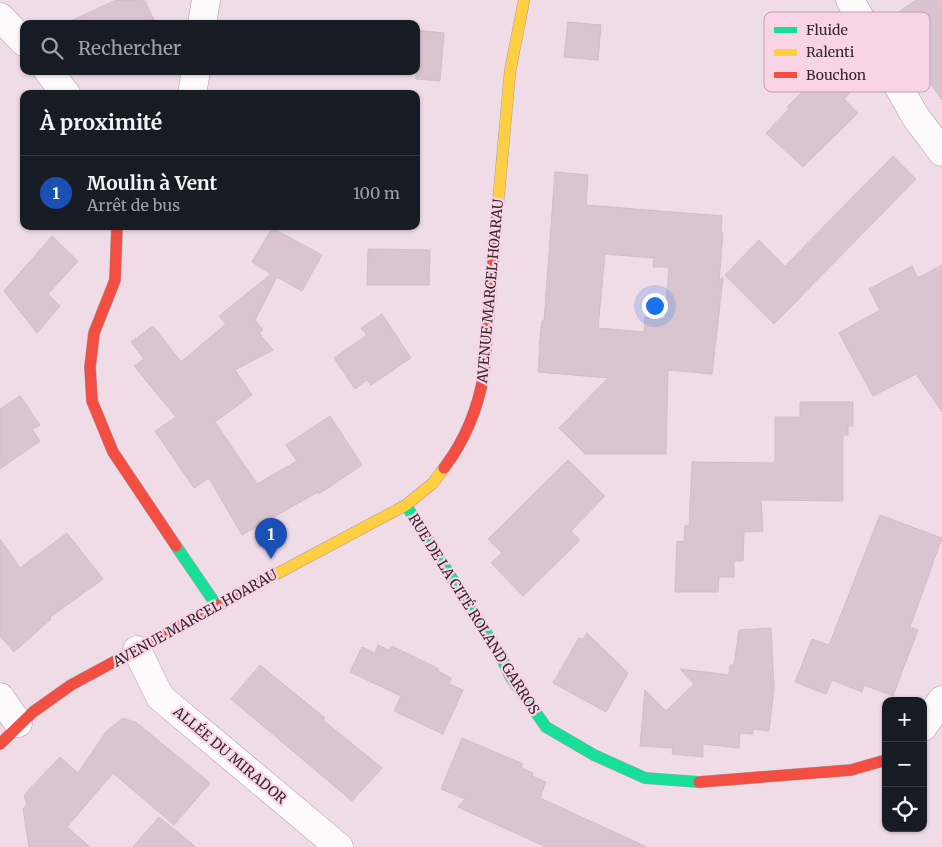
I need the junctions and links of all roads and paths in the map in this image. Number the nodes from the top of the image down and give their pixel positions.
1 (206, 0) edge
2 (524, 0) edge
3 (850, 0) edge
4 (857, 12) edge
5 (0, 17) edge
6 (203, 20) edge
7 (20, 38) edge
8 (51, 75) edge
9 (195, 75) edge
10 (63, 90) edge
11 (193, 90) edge
12 (902, 92) edge
13 (942, 152) edge
14 (118, 230) edge
15 (406, 505) junction
16 (217, 606) junction
17 (137, 650) junction
18 (0, 698) edge
19 (942, 700) edge
20 (927, 722) edge
21 (18, 723) junction
22 (0, 744) edge
23 (882, 761) edge
24 (339, 847) edge

1 - 6 street
2 - 15 street, AVENUE MARCEL HOARAU
3 - 4 street
5 - 7 street
8 - 10 street
9 - 11 street
12 - 13 street
14 - 16 street
15 - 16 street, AVENUE MARCEL HOARAU
15 - 23 street, RUE DE LA CITÉ ROLAND GARROS
16 - 17 street, AVENUE MARCEL HOARAU
17 - 21 street, AVENUE MARCEL HOARAU
17 - 24 street, ALLÉE DU MIRADOR
18 - 21 street
19 - 20 street
21 - 22 street, AVENUE MARCEL HOARAU

